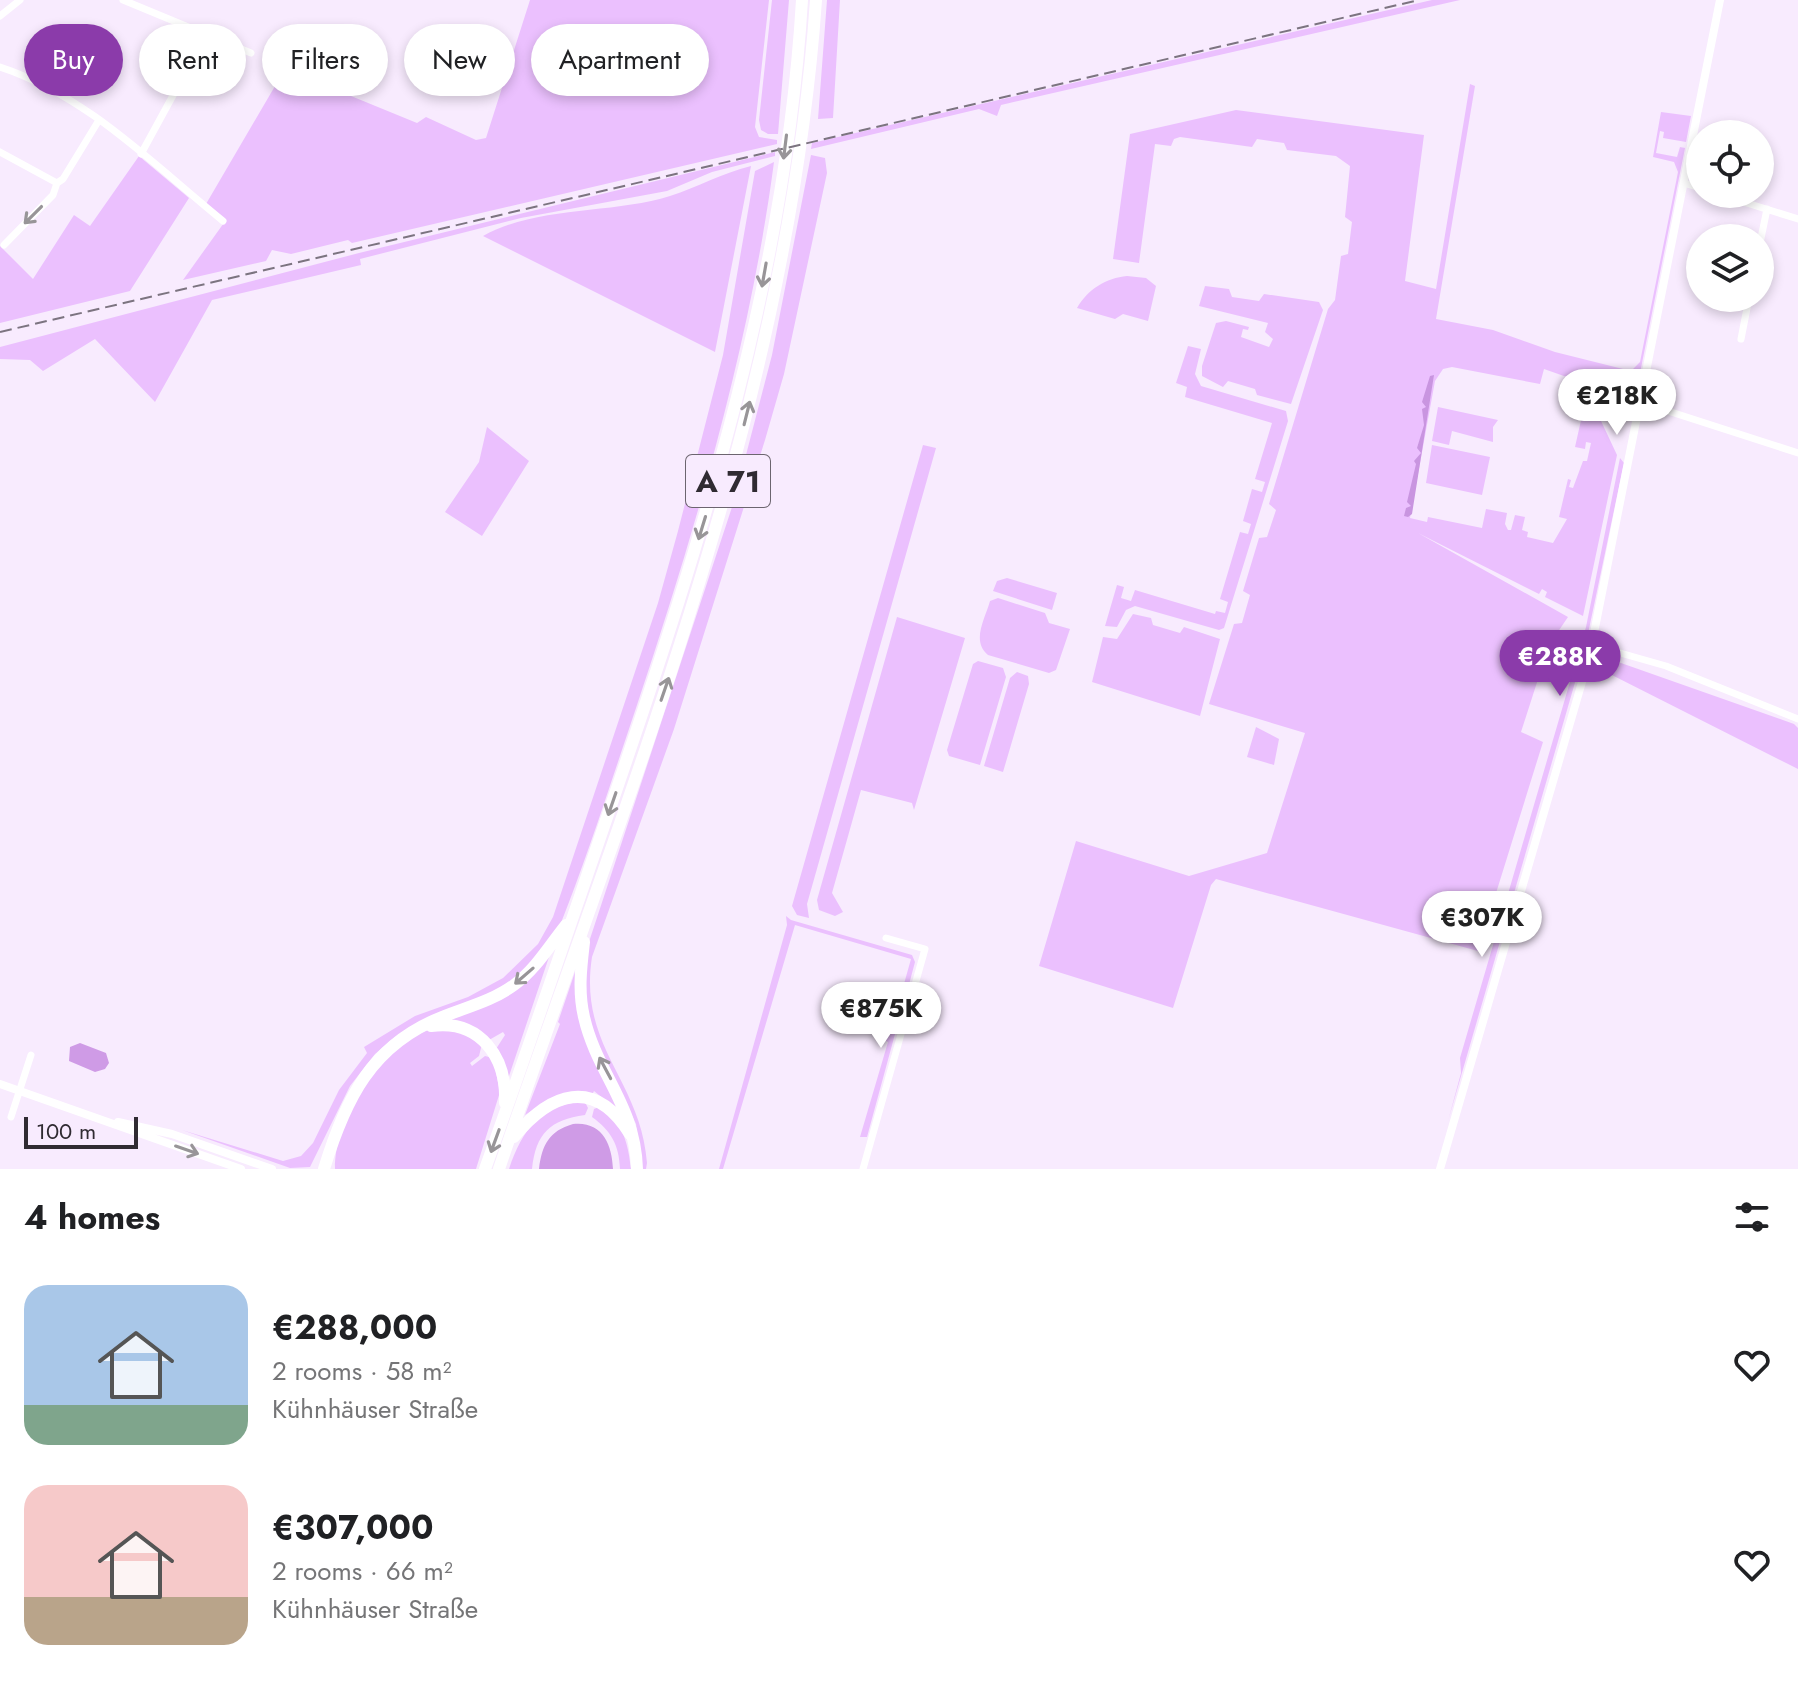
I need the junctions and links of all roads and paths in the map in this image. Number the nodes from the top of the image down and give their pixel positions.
1 (20, 0) edge
2 (123, 0) edge
3 (802, 0) edge
4 (816, 0) edge
5 (1720, 0) edge
6 (0, 16) edge
7 (180, 24) edge
8 (246, 51) edge
9 (251, 53) dead end
10 (0, 67) edge
11 (173, 96) edge
12 (99, 120) junction
13 (0, 152) edge
14 (141, 154) junction
15 (57, 183) junction
16 (1684, 183) joint
17 (1764, 208) edge
18 (1767, 209) junction
19 (1798, 219) edge
20 (223, 221) dead end
21 (1764, 224) edge
22 (4, 245) edge
23 (1746, 312) edge
24 (1741, 339) dead end
25 (1640, 402) junction
26 (1798, 453) edge
27 (1592, 645) junction
28 (1798, 719) edge
29 (579, 920) junction
30 (886, 938) dead end
31 (417, 1029) junction
32 (31, 1055) dead end
33 (0, 1084) edge
34 (19, 1090) junction
35 (505, 1113) junction
36 (11, 1117) dead end
37 (101, 1118) junction
38 (634, 1139) junction
39 (507, 1146) junction
40 (327, 1165) edge
41 (241, 1169) edge
42 (272, 1169) edge
43 (311, 1169) edge
44 (485, 1169) edge
45 (499, 1169) edge
46 (637, 1169) edge
47 (863, 1169) edge
48 (1440, 1169) edge

1 - 6 street
2 - 7 street
3 -> 29 highway, A 71
29 -> 4 highway, A 71
5 - 16 street
8 - 9 street
10 - 12 street
11 - 14 street
12 - 14 street
12 - 15 street
13 - 15 street
14 - 20 street
15 -> 22 street
16 - 25 street
17 - 18 street
18 - 19 street
18 - 21 street
23 - 24 street
25 - 26 street
25 - 27 street
27 - 28 street
27 - 48 street
29 -> 31 highway
29 - 35 highway, A 71
38 -> 29 highway
29 - 39 highway, A 71
30 - 47 street
31 - 35 highway
31 - 40 highway
32 - 34 street
33 - 34 street
34 - 36 street
34 - 37 street
35 -> 44 highway, A 71
37 -> 41 street
37 - 42 street
38 - 39 highway
38 - 46 highway
39 - 45 highway, A 71
40 - 43 highway

